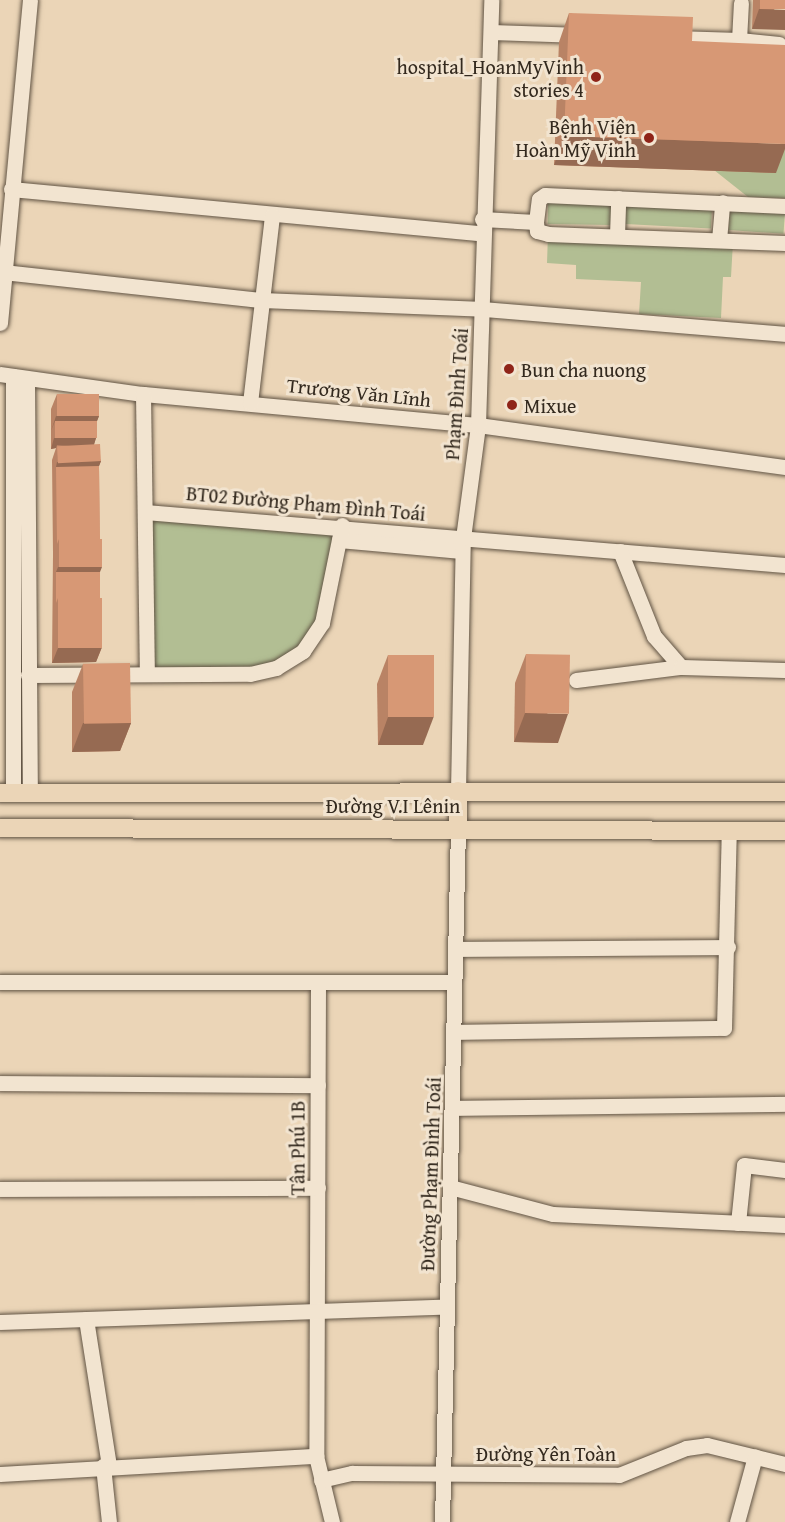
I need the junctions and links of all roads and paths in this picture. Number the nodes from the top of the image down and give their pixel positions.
1 (30, 0) edge
2 (491, 0) edge
3 (741, 3) dead end
4 (491, 32) junction
5 (597, 36) edge
6 (656, 37) edge
7 (739, 40) junction
8 (779, 44) edge
9 (11, 189) junction
10 (618, 198) junction
11 (722, 202) junction
12 (785, 206) edge
13 (272, 215) junction
14 (536, 222) junction
15 (481, 226) junction
16 (617, 236) junction
17 (718, 240) junction
18 (785, 243) edge
19 (2, 264) edge
20 (262, 300) junction
21 (483, 309) junction
22 (0, 323) edge
23 (785, 334) edge
24 (13, 376) edge
25 (143, 394) junction
26 (250, 403) junction
27 (478, 425) junction
28 (785, 467) edge
29 (6, 503) edge
30 (145, 512) junction
31 (341, 533) junction
32 (463, 544) junction
33 (620, 551) junction
34 (785, 565) edge
35 (681, 667) junction
36 (785, 670) edge
37 (147, 672) junction
38 (28, 675) junction
39 (576, 680) dead end
40 (458, 791) junction
41 (785, 792) edge
42 (14, 793) edge
43 (0, 828) edge
44 (458, 828) junction
45 (729, 830) junction
46 (785, 831) edge
47 (728, 947) junction
48 (455, 949) junction
49 (0, 982) edge
50 (454, 982) junction
51 (318, 984) junction
52 (456, 1032) junction
53 (0, 1083) edge
54 (318, 1085) junction
55 (785, 1104) edge
56 (453, 1108) junction
57 (785, 1170) edge
58 (450, 1186) junction
59 (318, 1188) junction
60 (0, 1189) edge
61 (738, 1223) junction
62 (785, 1226) edge
63 (447, 1306) junction
64 (318, 1312) junction
65 (86, 1320) junction
66 (0, 1322) edge
67 (316, 1456) junction
68 (755, 1456) junction
69 (785, 1464) edge
70 (106, 1466) junction
71 (443, 1473) junction
72 (0, 1474) edge
73 (321, 1480) junction
74 (110, 1522) edge
75 (332, 1522) edge
76 (442, 1522) edge
77 (737, 1522) edge

1 - 9 street
2 - 4 street, Phạm Đình Toái
3 - 7 street
4 - 5 street
4 - 15 street, Phạm Đình Toái
6 - 7 street
7 - 8 street
9 - 13 street
9 - 19 street
10 - 11 street
10 - 14 street
10 - 16 street
11 - 12 street
11 - 17 street
13 - 15 street
13 - 20 street
14 - 15 street
14 - 16 street
15 - 21 street, Phạm Đình Toái
16 - 17 street
17 - 18 street
19 - 20 street
19 - 22 street
20 - 21 street
20 - 26 street
21 - 23 street
21 - 27 street, Phạm Đình Toái
24 - 25 street, Trương Văn Lĩnh
24 - 29 street
24 - 38 street
25 - 26 street, Trương Văn Lĩnh
25 - 30 street
26 - 27 street, Trương Văn Lĩnh
27 - 28 street, Trương Văn Lĩnh
27 - 32 street, Phạm Đình Toái
29 - 42 street
30 - 31 street, BT02 Đường Phạm Đình Toái
30 - 37 street
31 - 32 street, BT02 Đường Phạm Đình Toái
31 - 37 street
32 - 33 street, BT02 Đường Phạm Đình Toái
32 - 40 street, Phạm Đình Toái
33 - 34 street, BT02 Đường Phạm Đình Toái
33 - 35 street
35 - 36 street
35 - 39 street
37 - 38 street
38 - 42 street
40 - 41 main road, Đường V.I Lênin
40 - 42 main road, Đường V.I Lênin
40 - 44 main road
43 - 44 main road, Đường V.I Lênin
44 - 45 main road, Đường V.I Lênin
44 - 48 street, Đường Phạm Đình Toái
45 - 46 main road, Đường V.I Lênin
45 - 47 street
47 - 48 street
47 - 52 street
48 - 50 street, Đường Phạm Đình Toái
49 - 51 street
50 - 51 street
50 - 52 street, Đường Phạm Đình Toái
51 - 54 street, Tân Phú 1B
52 - 56 street, Đường Phạm Đình Toái
53 - 54 street
54 - 59 street, Tân Phú 1B
55 - 56 street
56 - 58 street, Đường Phạm Đình Toái
57 - 61 street
58 - 61 street
58 - 63 street, Đường Phạm Đình Toái
59 - 60 street
59 - 64 street, Tân Phú 1B
61 - 62 street
63 - 64 street
63 - 71 street, Đường Phạm Đình Toái
64 - 65 street
64 - 67 street, Tân Phú 1B
65 - 66 street
65 - 70 street
67 - 70 street
67 - 73 street, Tân Phú 1B
68 - 69 street, Đường Yên Toàn
68 - 71 street, Đường Yên Toàn
68 - 77 street
70 - 72 street
70 - 74 street
71 - 73 street, Đường Yên Toàn
71 - 76 street, Đường Phạm Đình Toái
73 - 75 street, Tân Phú 1B

